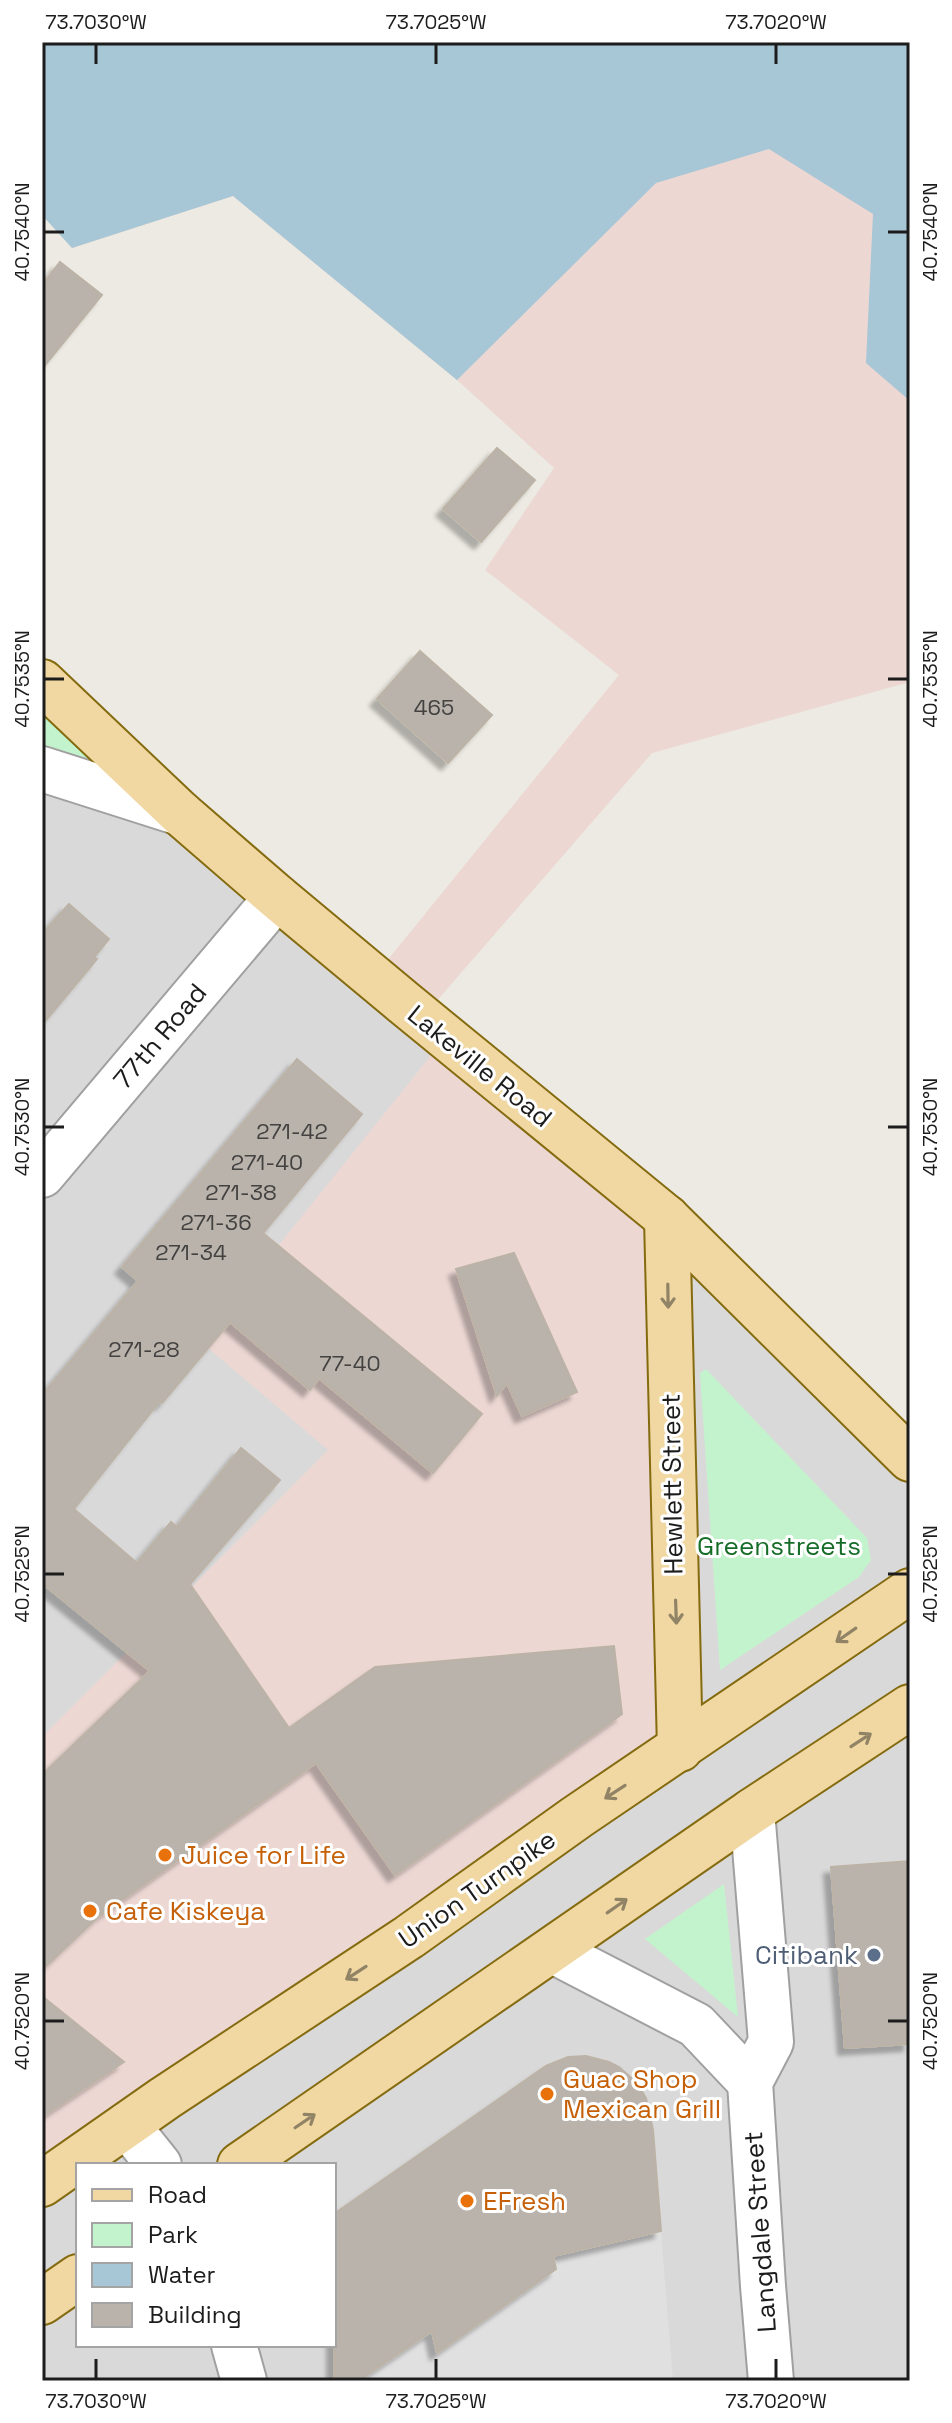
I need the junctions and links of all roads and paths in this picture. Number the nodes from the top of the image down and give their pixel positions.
1 (42, 682) edge
2 (42, 769) edge
3 (180, 813) junction
4 (277, 897) junction
5 (42, 1175) edge
6 (667, 1218) junction
7 (910, 1459) edge
8 (910, 1591) edge
9 (910, 1707) edge
10 (680, 1749) junction
11 (752, 1811) junction
12 (553, 1951) junction
13 (750, 2082) junction
14 (127, 2125) junction
15 (157, 2163) edge
16 (243, 2163) edge
17 (42, 2184) edge
18 (235, 2347) edge
19 (244, 2381) edge
20 (771, 2381) edge

1 - 3 main road, Lakeville Road
2 - 3 street
3 - 4 main road, Lakeville Road
4 - 5 street, 77th Road
4 - 6 main road, Lakeville Road
6 - 7 main road, Lakeville Road
6 -> 10 main road, Hewlett Street
8 -> 10 main road, Union Turnpike
11 -> 9 main road
10 -> 14 main road, Union Turnpike
12 -> 11 main road
11 - 13 street
12 - 13 street
16 -> 12 main road
13 - 20 street, Langdale Street
14 - 15 street
14 - 17 main road, Union Turnpike
18 - 19 street

